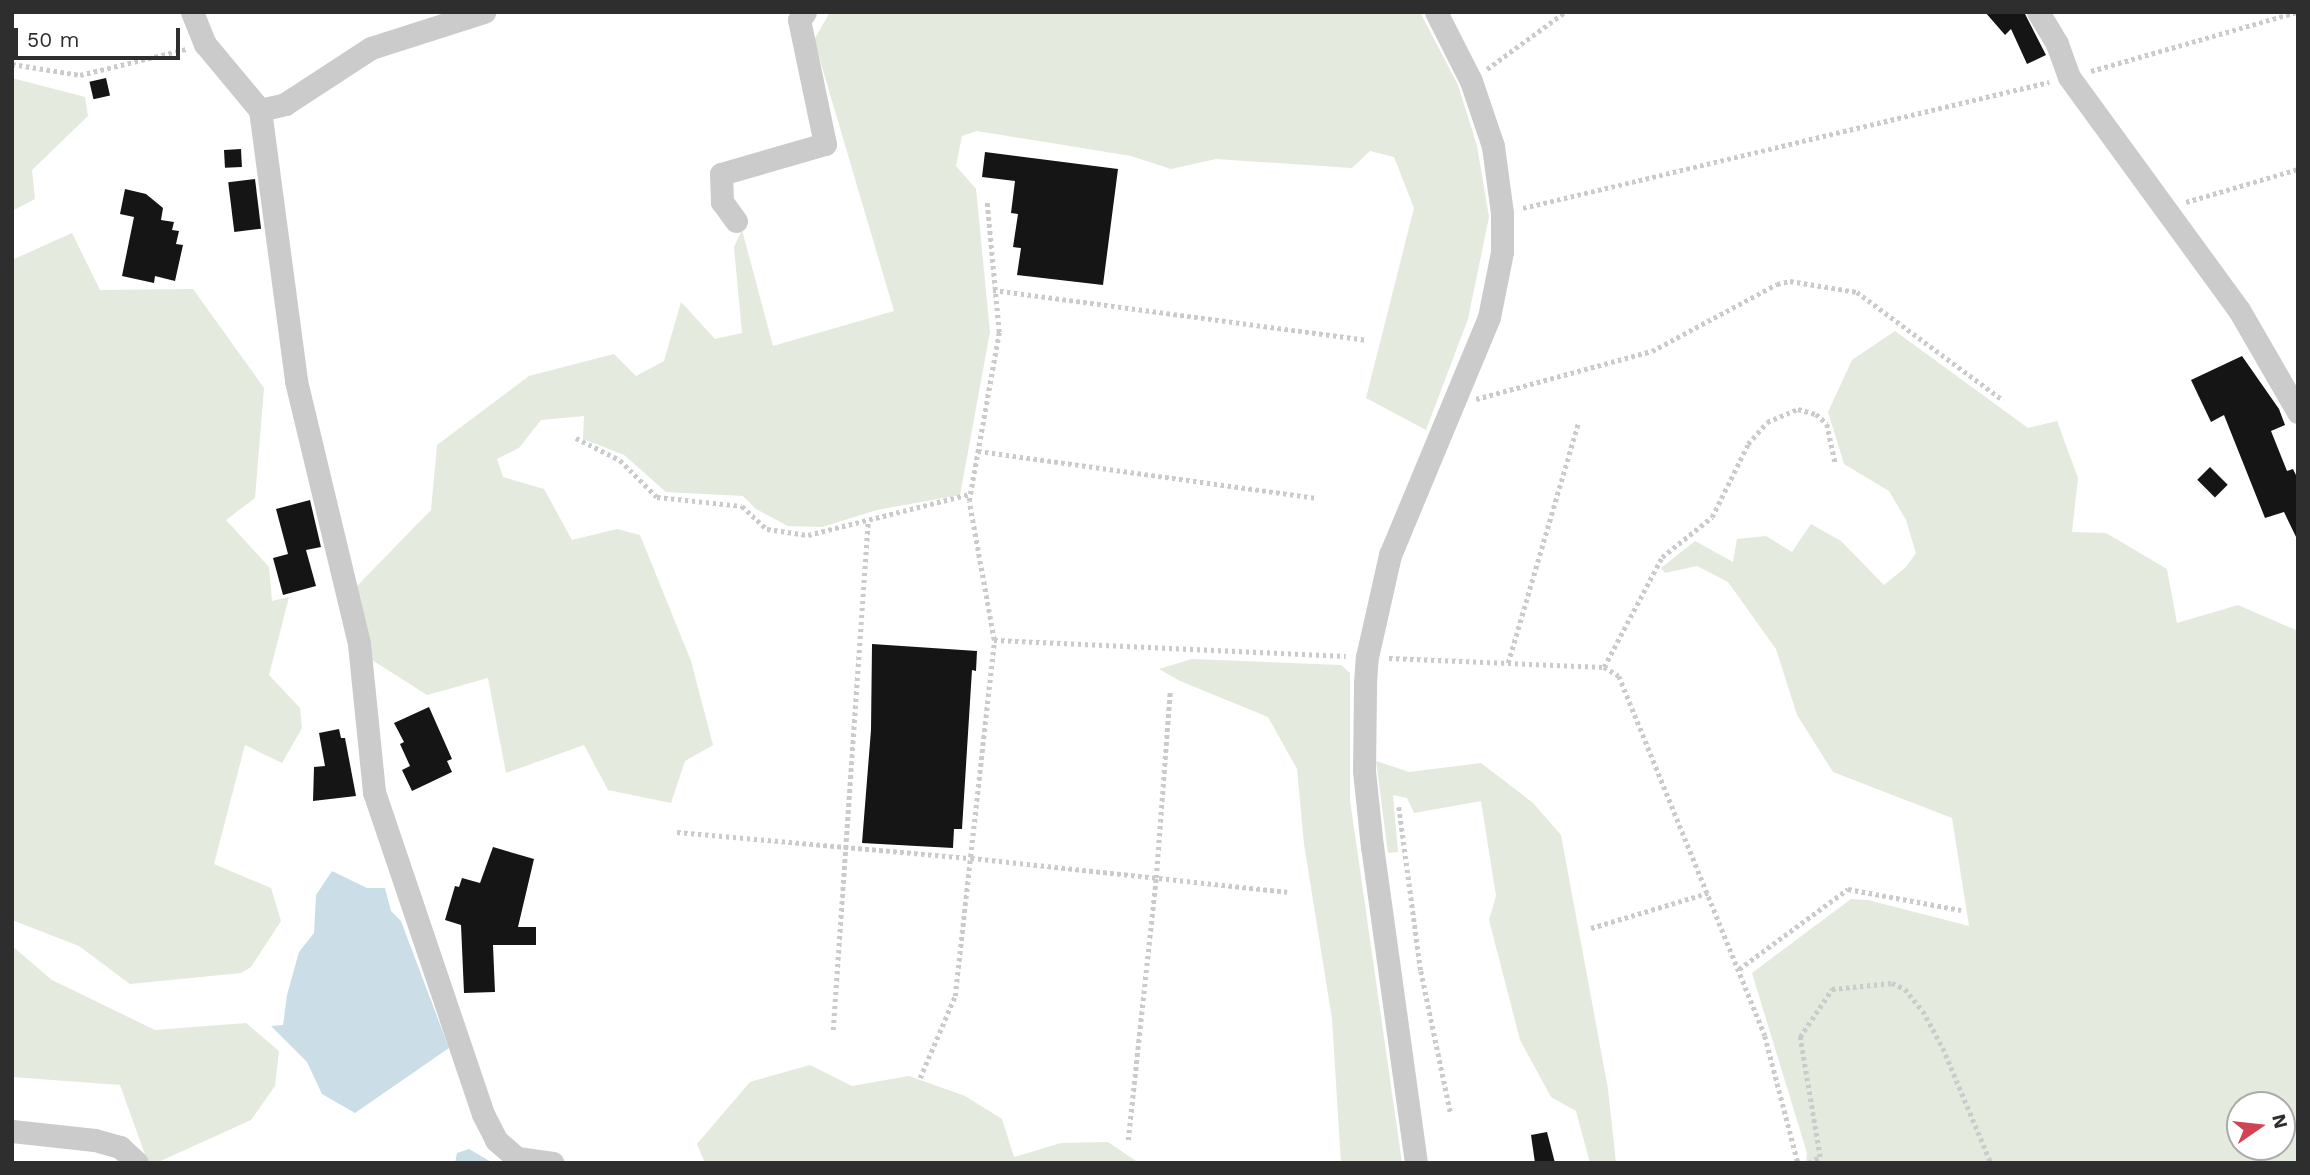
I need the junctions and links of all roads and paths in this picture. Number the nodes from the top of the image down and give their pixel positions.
1 (192, 12) edge
2 (484, 12) edge
3 (806, 12) edge
4 (1436, 12) edge
5 (1565, 12) edge
6 (2038, 12) edge
7 (2297, 12) edge
8 (205, 44) junction
9 (12, 64) edge
10 (2069, 77) junction
11 (1471, 81) junction
12 (260, 110) junction
13 (2298, 169) edge
14 (987, 203) dead end
15 (2165, 208) junction
16 (1502, 213) junction
17 (736, 221) dead end
18 (993, 289) junction
19 (1366, 340) dead end
20 (1455, 399) junction
21 (2003, 400) dead end
22 (2298, 412) edge
23 (1578, 423) dead end
24 (576, 438) dead end
25 (978, 451) junction
26 (1835, 463) dead end
27 (970, 494) junction
28 (1316, 498) dead end
29 (868, 520) junction
30 (994, 640) junction
31 (1367, 657) junction
32 (1508, 663) junction
33 (1604, 667) junction
34 (1170, 693) dead end
35 (1399, 807) dead end
36 (677, 832) dead end
37 (844, 847) junction
38 (971, 858) junction
39 (1156, 878) junction
40 (1287, 892) dead end
41 (1708, 893) junction
42 (1961, 910) dead end
43 (1591, 928) dead end
44 (1739, 969) junction
45 (833, 1030) dead end
46 (920, 1078) dead end
47 (1451, 1114) dead end
48 (12, 1132) edge
49 (1128, 1140) dead end
50 (137, 1163) edge
51 (553, 1163) edge
52 (1416, 1163) edge
53 (1798, 1163) edge
54 (1809, 1163) edge
55 (1991, 1163) edge

1 - 8 street
2 - 12 street
3 - 17 street
4 - 11 street
5 - 11 path
6 - 10 street
7 - 10 path
8 - 9 path
8 - 12 street
10 - 15 street
10 - 16 path
11 - 16 street
12 - 51 street
13 - 15 path
14 - 18 path
15 - 22 street
16 - 20 street
18 - 19 path
18 - 25 path
20 - 21 path
20 - 31 street
23 - 32 path
24 - 29 path
25 - 27 path
25 - 28 path
26 - 33 path
27 - 29 path
27 - 30 path
29 - 37 path
30 - 31 path
30 - 38 path
31 - 32 path
31 - 52 street
32 - 33 path
33 - 41 path
34 - 39 path
35 - 47 path
36 - 37 path
37 - 38 path
37 - 45 path
38 - 39 path
38 - 46 path
39 - 40 path
39 - 49 path
41 - 43 path
41 - 44 path
42 - 44 path
44 - 53 path
48 - 50 street
54 - 55 path

